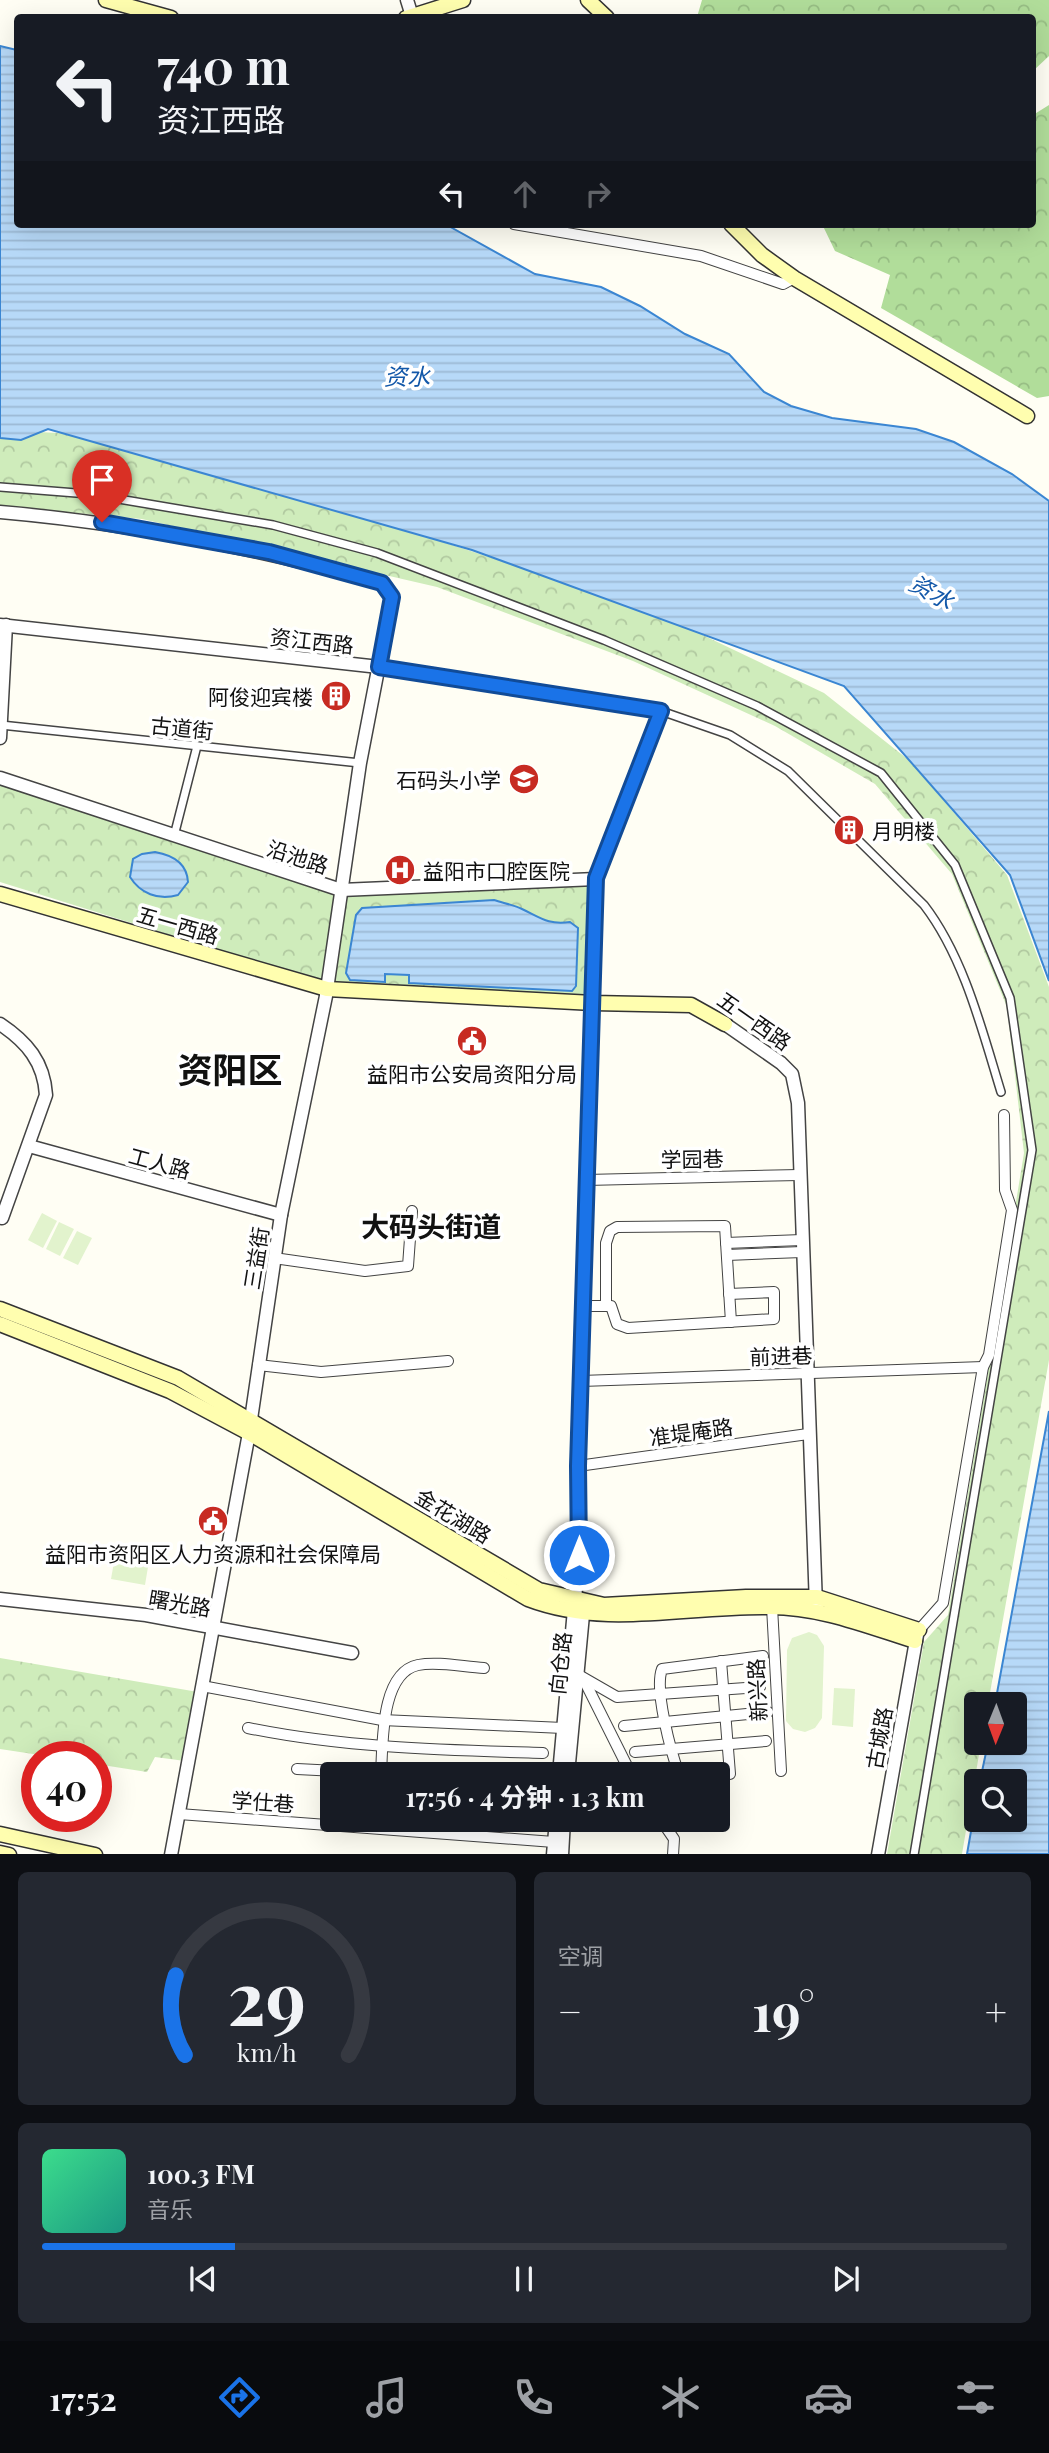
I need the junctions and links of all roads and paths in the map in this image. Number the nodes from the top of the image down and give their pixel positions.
1 (106, 0) edge
2 (463, 0) edge
3 (588, 0) edge
4 (157, 14) edge
5 (419, 14) edge
6 (603, 14) edge
7 (537, 228) edge
8 (735, 228) edge
9 (794, 278) junction
10 (1027, 416) dead end
11 (0, 487) edge
12 (0, 512) edge
13 (3, 625) edge
14 (379, 667) junction
15 (661, 711) junction
16 (1, 726) edge
17 (0, 738) edge
18 (197, 746) junction
19 (360, 763) junction
20 (0, 778) edge
21 (174, 836) junction
22 (596, 878) junction
23 (341, 890) junction
24 (0, 894) edge
25 (0, 902) edge
26 (327, 992) junction
27 (593, 1007) junction
28 (0, 1024) edge
29 (725, 1024) joint
30 (1001, 1092) dead end
31 (1004, 1115) dead end
32 (29, 1146) junction
33 (799, 1175) junction
34 (586, 1180) junction
35 (412, 1211) dead end
36 (281, 1215) junction
37 (2, 1219) dead end
38 (726, 1243) junction
39 (802, 1246) junction
40 (727, 1255) junction
41 (274, 1258) junction
42 (729, 1294) junction
43 (583, 1306) junction
44 (606, 1306) junction
45 (0, 1309) edge
46 (731, 1322) junction
47 (0, 1324) edge
48 (448, 1361) dead end
49 (258, 1365) junction
50 (983, 1367) junction
51 (807, 1373) junction
52 (580, 1381) junction
53 (249, 1426) junction
54 (808, 1434) junction
55 (578, 1466) junction
56 (0, 1599) edge
57 (816, 1604) junction
58 (772, 1606) junction
59 (579, 1607) junction
60 (214, 1627) junction
61 (917, 1635) junction
62 (352, 1653) dead end
63 (763, 1656) dead end
64 (721, 1661) junction
65 (484, 1668) dead end
66 (578, 1674) junction
67 (202, 1686) junction
68 (760, 1687) dead end
69 (723, 1689) junction
70 (662, 1694) junction
71 (768, 1712) dead end
72 (725, 1715) junction
73 (384, 1720) junction
74 (667, 1721) junction
75 (624, 1726) dead end
76 (248, 1728) dead end
77 (563, 1728) junction
78 (766, 1741) dead end
79 (727, 1744) junction
80 (382, 1748) junction
81 (671, 1748) junction
82 (635, 1752) dead end
83 (543, 1753) dead end
84 (381, 1762) edge
85 (560, 1762) edge
86 (569, 1762) edge
87 (625, 1762) edge
88 (675, 1762) edge
89 (729, 1762) edge
90 (297, 1769) dead end
91 (320, 1770) edge
92 (781, 1771) dead end
93 (178, 1814) junction
94 (564, 1832) edge
95 (669, 1832) edge
96 (0, 1834) edge
97 (554, 1848) edge
98 (0, 1853) edge
99 (9, 1854) edge
100 (94, 1854) edge
101 (171, 1854) edge
102 (562, 1854) edge
103 (673, 1854) edge
104 (878, 1854) edge
105 (914, 1854) edge

1 - 4 main road
2 - 5 main road
3 - 6 main road
7 - 9 street
8 - 9 main road
9 - 10 main road
11 - 105 street
12 - 14 street
13 - 14 street, 资江西路
13 - 16 street
14 - 15 street, 资江西路
14 - 19 street, 三益街
15 - 22 street, 向仓路
15 - 30 street
16 - 17 street
16 - 18 street, 古道街
18 - 19 street, 古道街
18 - 21 street
19 - 23 street, 三益街
20 - 21 street, 沿池路
21 - 23 street, 沿池路
22 - 23 street, 沿池路
22 - 27 street, 向仓路
23 - 26 street, 三益街
24 - 26 main road, 五一西路
25 - 26 main road
26 - 27 main road, 五一西路
26 - 36 street, 三益街
27 - 29 main road, 五一西路
27 - 34 street, 向仓路
28 - 32 street
29 - 33 street, 五一西路
31 - 50 street
32 - 36 street, 工人路
32 - 37 street
33 - 34 street, 学园巷
33 - 39 street, 五一西路
34 - 43 street, 向仓路
35 - 41 street
36 - 41 street, 三益街
38 - 39 street
38 - 40 street
38 - 44 street
39 - 40 street
39 - 51 street, 五一西路
40 - 42 street
41 - 49 street, 三益街
42 - 46 street
42 - 46 street
43 - 44 street
43 - 52 street, 向仓路
44 - 46 street
45 - 53 main road
47 - 53 main road
48 - 49 street
49 - 53 street, 三益街
50 - 51 street, 前进巷
50 - 61 street
51 - 52 street, 前进巷
51 - 54 street, 五一西路
52 - 55 street, 向仓路
53 - 59 main road
53 - 60 street, 三益街
54 - 55 street, 准堤庵路
54 - 57 street, 五一西路
55 - 59 street, 向仓路
56 - 60 street, 曙光路
57 - 58 main road
57 - 59 main road
57 - 61 main road
58 - 59 main road
58 - 92 street, 新兴路
59 - 66 street, 向仓路
59 - 77 street, 向仓路
60 - 62 street, 曙光路
60 - 67 street, 三益街
61 - 104 street, 古城路
63 - 64 street
64 - 69 street
64 - 70 street
65 - 73 street
66 - 70 street
66 - 86 street, 向仓路
66 - 87 street
67 - 73 street
67 - 93 street, 三益街
68 - 69 street
69 - 70 street
69 - 72 street
70 - 74 street
71 - 72 street
72 - 74 street
72 - 79 street
73 - 77 street
73 - 80 street
74 - 75 street
74 - 81 street
76 - 80 street
77 - 85 street, 向仓路
78 - 79 street
79 - 81 street
79 - 89 street
80 - 83 street
80 - 84 street
81 - 82 street
81 - 88 street
90 - 91 street
93 - 97 street, 学仕巷
93 - 101 street, 三益街
94 - 102 street
95 - 103 street
96 - 100 main road
98 - 99 main road

